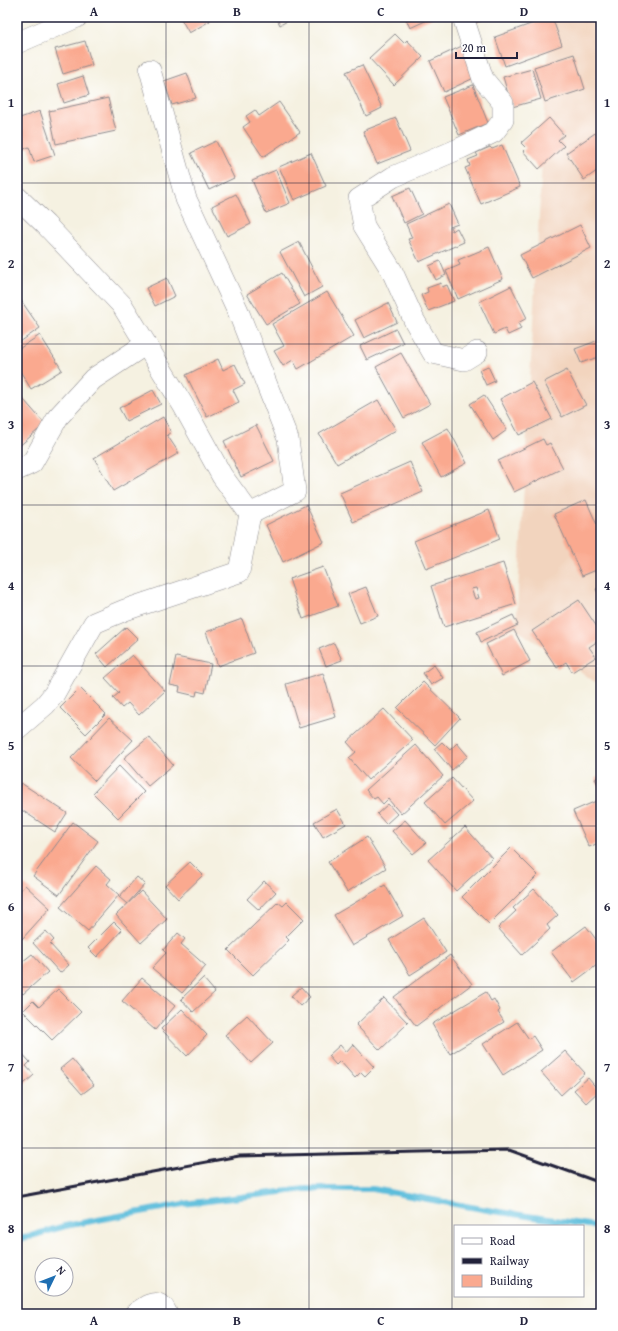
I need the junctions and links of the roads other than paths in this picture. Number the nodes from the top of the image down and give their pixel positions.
1 (77, 17) edge
2 (463, 17) edge
3 (17, 43) edge
4 (150, 70) dead end
5 (17, 197) edge
6 (146, 344) junction
7 (477, 352) dead end
8 (17, 470) edge
9 (250, 514) junction
10 (17, 729) edge
11 (135, 1314) edge
12 (167, 1314) edge

1 - 3 street
2 - 7 street
4 - 9 street
5 - 6 street
6 - 8 street
6 - 9 street
9 - 10 street
11 - 12 street

